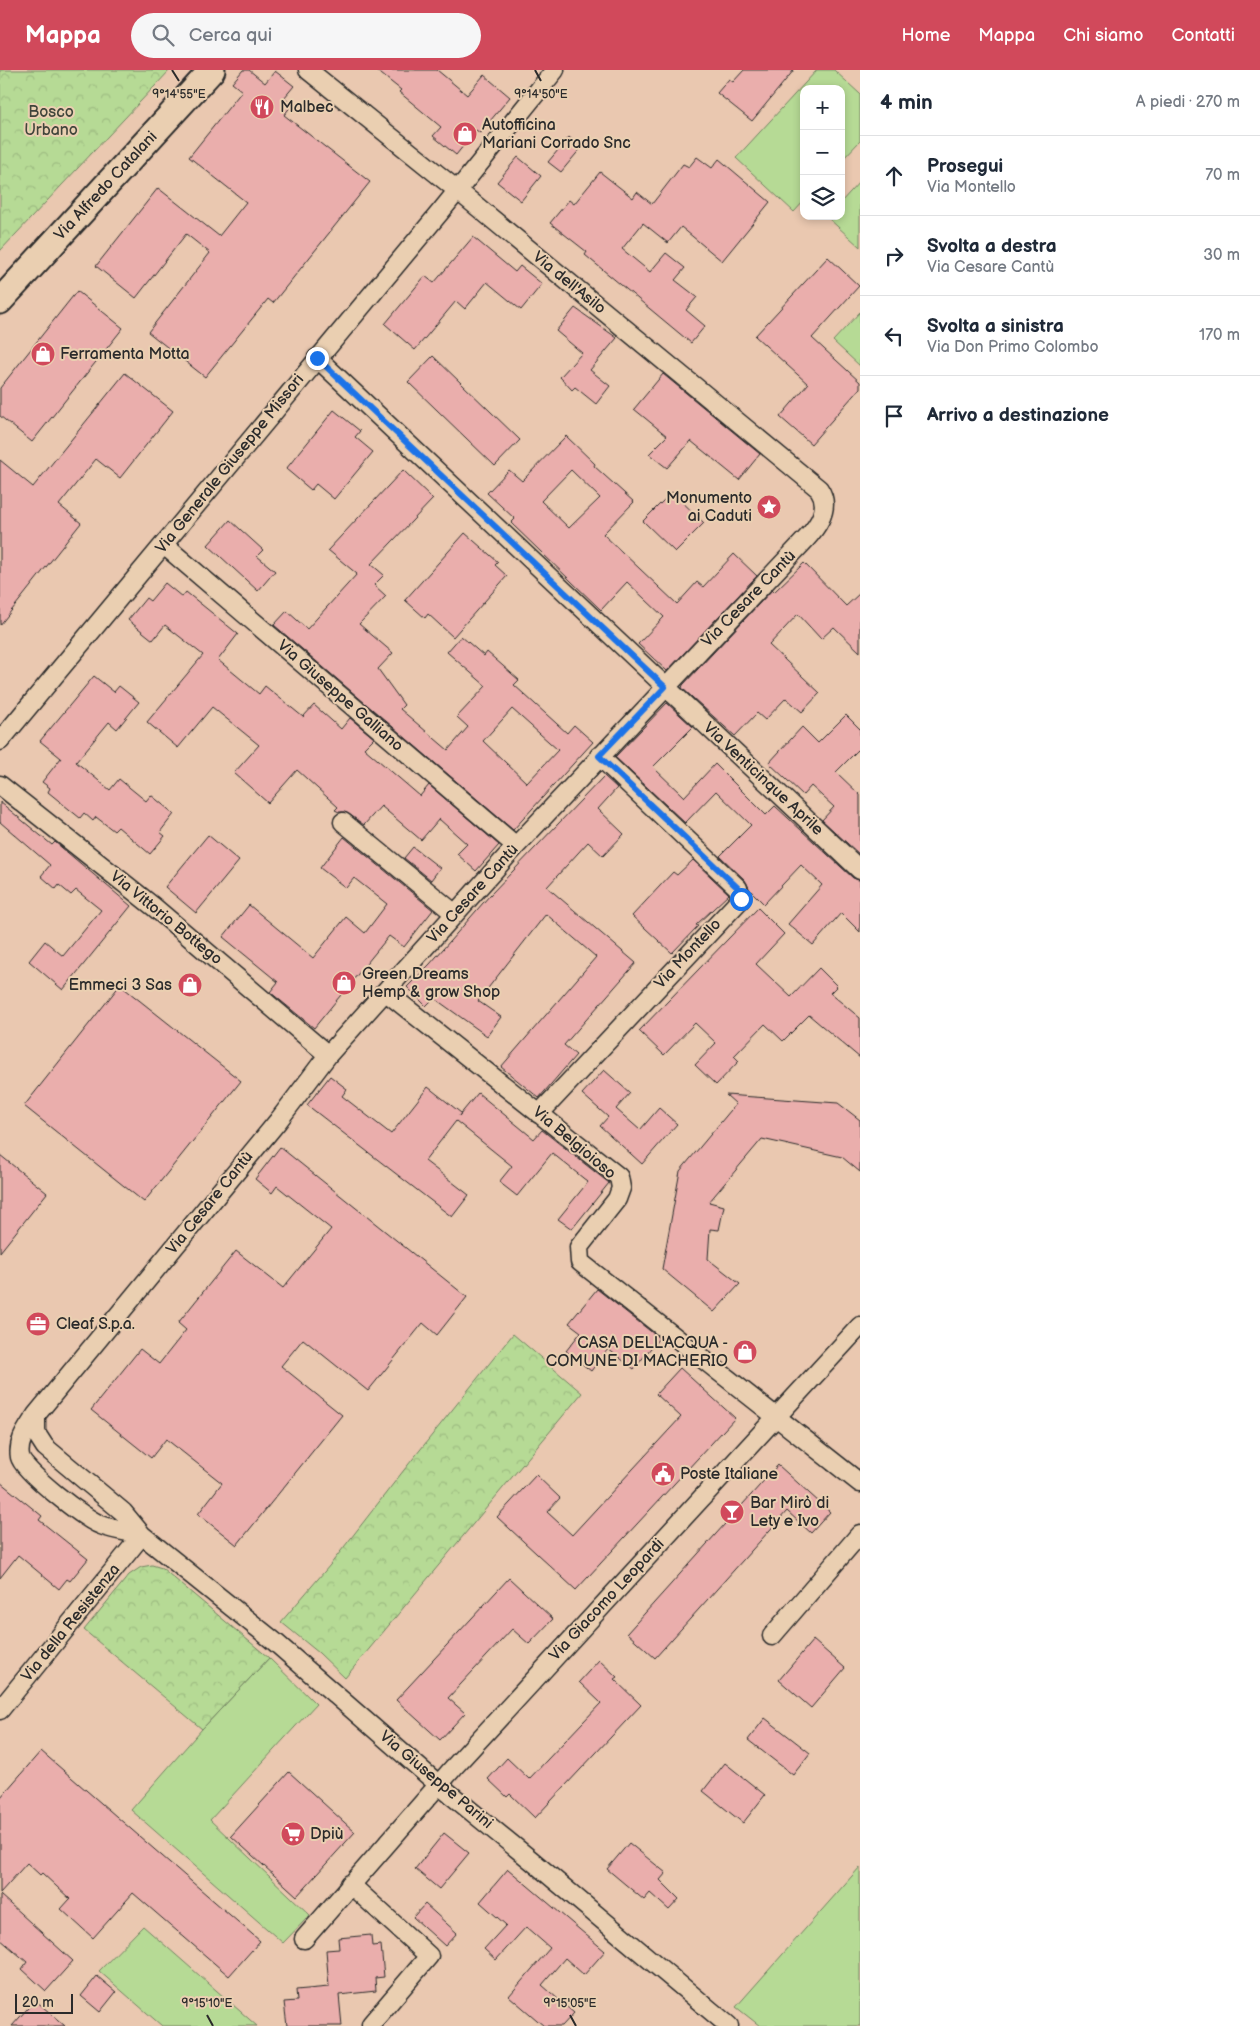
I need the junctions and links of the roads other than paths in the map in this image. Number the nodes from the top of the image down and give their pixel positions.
1 (212, 70) edge
2 (308, 70) edge
3 (555, 70) edge
4 (457, 190) junction
5 (0, 301) edge
6 (317, 358) junction
7 (824, 502) joint
8 (164, 545) junction
9 (665, 687) junction
10 (0, 741) edge
11 (599, 756) junction
12 (0, 785) edge
13 (343, 822) dead end
14 (516, 846) junction
15 (860, 870) edge
16 (454, 914) junction
17 (386, 992) junction
18 (328, 1055) junction
19 (539, 1114) junction
20 (860, 1326) edge
21 (36, 1415) junction
22 (778, 1416) junction
23 (860, 1482) edge
24 (860, 1534) edge
25 (142, 1535) junction
26 (772, 1636) dead end
27 (0, 1710) edge
28 (439, 1785) junction
29 (350, 1884) junction
30 (304, 1939) dead end
31 (372, 2024) dead end
32 (729, 2026) edge

1 - 5 street, Via Alfredo Catalani
2 - 4 street, Via dell'Asilo
3 - 4 street, Via Generale Giuseppe Missori
4 - 6 street, Via Generale Giuseppe Missori
4 - 7 street, Via dell'Asilo
6 - 8 street, Via Generale Giuseppe Missori
6 - 9 street, Via Venticinque Aprile
7 - 9 street, Via Cesare Cantù
8 - 10 street, Via Generale Giuseppe Missori
8 - 14 street, Via Giuseppe Galliano
9 - 11 street, Via Cesare Cantù
9 - 15 street, Via Venticinque Aprile
11 - 14 street, Via Cesare Cantù
11 - 19 street, Via Montello
12 - 18 street, Via Vittorio Bottego
13 - 16 street
14 - 16 street, Via Cesare Cantù
16 - 17 street, Via Cesare Cantù
17 - 18 street, Via Cesare Cantù
17 - 19 street, Via Belgioioso
18 - 21 street, Via Cesare Cantù
19 - 22 street, Via Belgioioso
20 - 22 street, Via Giacomo Leopardi
21 - 25 street, Via Giuseppe Parini
21 - 25 street, Via Giuseppe Parini
22 - 23 street, Via Belgioioso
22 - 28 street, Via Giacomo Leopardi
24 - 26 street
25 - 27 street, Via della Resistenza
25 - 28 street, Via Giuseppe Parini
28 - 29 street, Via Giacomo Leopardi
28 - 32 street, Via Giuseppe Parini
29 - 30 street, Via Giacomo Leopardi
29 - 31 street

